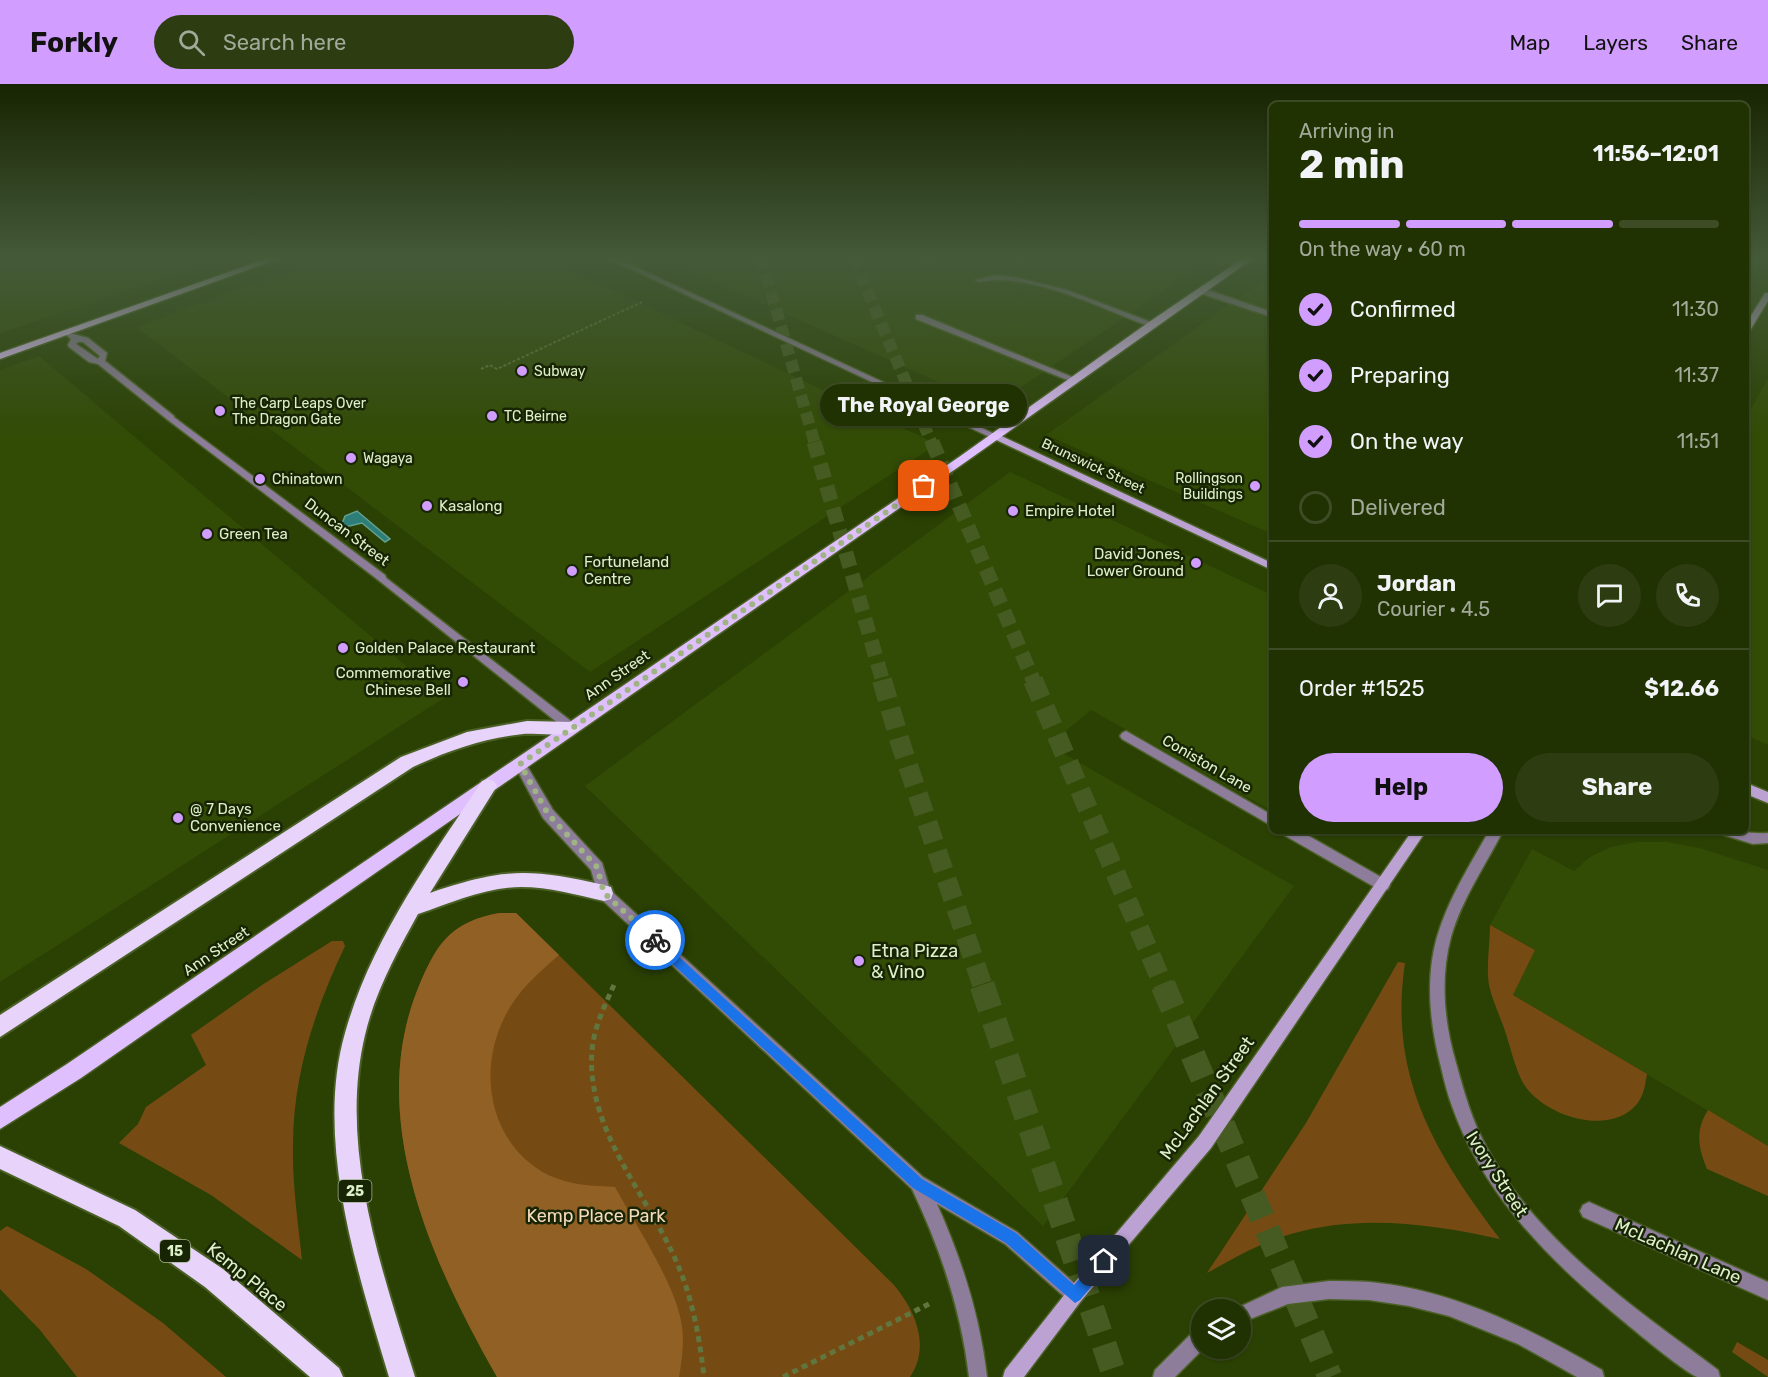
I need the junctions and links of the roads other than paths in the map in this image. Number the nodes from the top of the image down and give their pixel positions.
1 (120, 317) edge
2 (738, 317) edge
3 (922, 317) edge
4 (1134, 317) edge
5 (1162, 317) edge
6 (1152, 324) junction
7 (71, 336) junction
8 (0, 356) edge
9 (1073, 380) junction
10 (996, 436) junction
11 (1269, 566) edge
12 (572, 728) junction
13 (1126, 736) dead end
14 (520, 764) junction
15 (488, 786) junction
16 (1749, 789) edge
17 (1768, 798) edge
18 (1269, 819) edge
19 (1294, 834) edge
20 (1417, 834) edge
21 (1494, 834) edge
22 (1738, 834) edge
23 (1768, 838) edge
24 (1383, 885) junction
25 (604, 893) junction
26 (411, 908) junction
27 (0, 1027) edge
28 (0, 1119) edge
29 (0, 1157) edge
30 (917, 1183) junction
31 (1589, 1211) dead end
32 (1768, 1291) edge
33 (1075, 1295) junction
34 (1251, 1309) edge
35 (1191, 1348) edge
36 (330, 1377) edge
37 (402, 1377) edge
38 (978, 1377) edge
39 (1012, 1377) edge
40 (1162, 1377) edge
41 (1595, 1377) edge
42 (1711, 1377) edge

1 - 7 main road
2 - 10 street, Brunswick Street
3 - 9 street
4 - 6 street
5 - 6 main road, Ann Street / 25
6 - 9 main road, Ann Street / 25
7 - 8 main road
7 - 12 street, Duncan Street
9 - 10 main road, Ann Street / 25
10 - 11 main road, Brunswick Street
10 - 12 main road, Ann Street / 25
12 - 14 main road, Ann Street / 25
12 - 27 highway
13 - 18 street, Coniston Lane
14 - 15 main road, Ann Street / 25
14 - 25 street
15 - 26 highway, 25
15 - 28 main road, Ann Street
16 - 17 main road
19 - 24 street
20 - 24 main road, McLachlan Street
21 - 42 street, Ivory Street
22 - 23 street
24 - 33 main road, McLachlan Street
25 - 26 highway
25 - 30 street
26 - 37 highway, 25
29 - 36 highway, Kemp Place / 15
30 - 33 street
30 - 38 street
31 - 32 street, McLachlan Lane
33 - 39 main road, McLachlan Street
34 - 41 street
35 - 40 street

